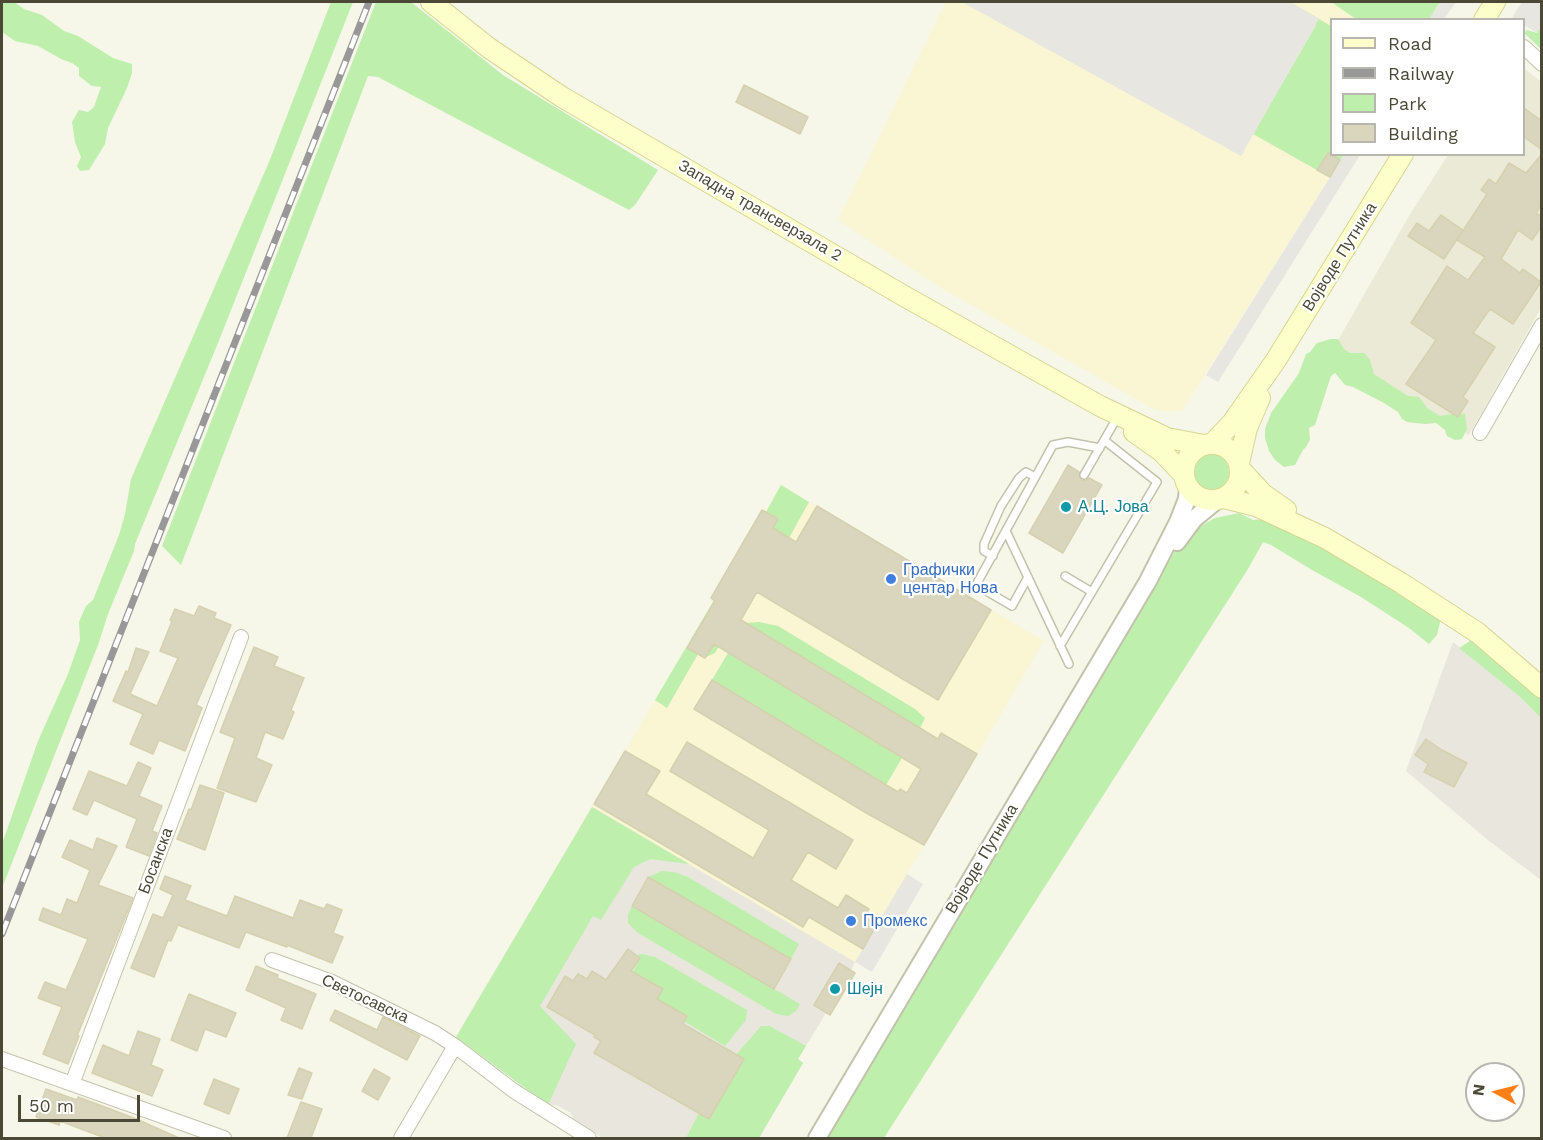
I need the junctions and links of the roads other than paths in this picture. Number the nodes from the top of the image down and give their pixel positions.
1 (431, 2) edge
2 (1525, 47) edge
3 (1542, 64) edge
4 (1402, 156) edge
5 (1542, 325) edge
6 (1276, 360) junction
7 (1100, 406) junction
8 (1114, 423) dead end
9 (1480, 434) dead end
10 (1104, 440) junction
11 (1208, 444) junction
12 (1100, 448) junction
13 (1240, 466) junction
14 (1084, 475) dead end
15 (1035, 477) junction
16 (1186, 481) junction
17 (1221, 499) junction
18 (1006, 531) junction
19 (1324, 538) junction
20 (993, 556) junction
21 (1065, 576) dead end
22 (1028, 577) junction
23 (1148, 581) junction
24 (1092, 592) junction
25 (241, 637) dead end
26 (1060, 646) junction
27 (1069, 664) dead end
28 (1542, 688) edge
29 (272, 960) dead end
30 (454, 1046) junction
31 (2, 1059) edge
32 (72, 1084) junction
33 (224, 1138) edge
34 (401, 1138) edge
35 (589, 1138) edge
36 (817, 1138) edge

1 - 7 main road, Западна трансверзала 2
2 - 3 street
4 - 6 main road, Војводе Путника
5 - 9 street
6 - 11 main road, Војводе Путника
6 - 13 main road, Војводе Путника
7 - 11 main road, Западна трансверзала 2
7 - 16 main road, Западна трансверзала 2
8 - 10 lane
10 - 12 lane
10 - 24 lane
11 - 13 main road
11 - 16 main road
12 - 14 lane
12 - 15 lane
13 - 17 main road
13 - 19 main road
15 - 18 lane
15 - 20 lane
16 - 17 main road
16 - 23 street, Војводе Путника
17 - 19 main road
17 - 23 street, Војводе Путника
18 - 20 lane
18 - 22 lane
19 - 28 main road
20 - 22 lane
21 - 24 lane
22 - 26 lane
23 - 36 street, Војводе Путника
24 - 26 lane
25 - 32 street, Босанска
26 - 27 lane
29 - 30 street, Светосавска
30 - 34 street
30 - 35 street, Светосавска
31 - 32 street
32 - 33 street

